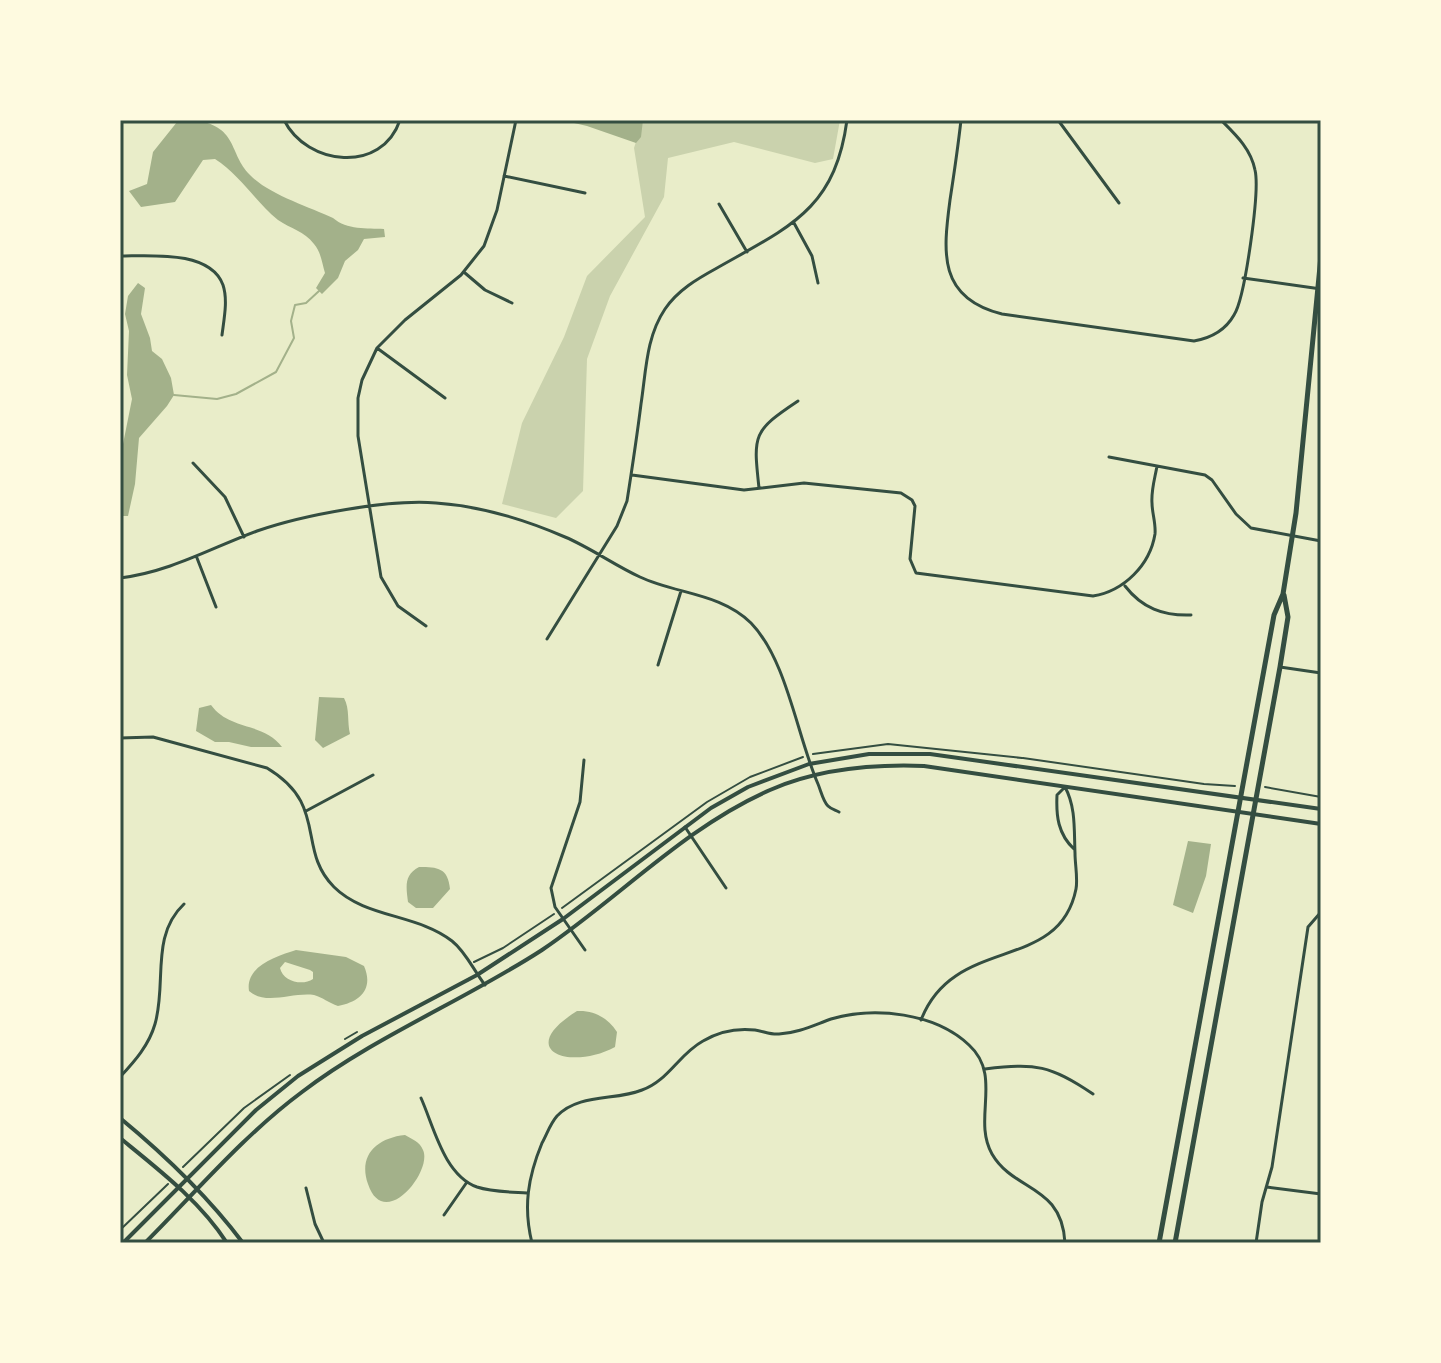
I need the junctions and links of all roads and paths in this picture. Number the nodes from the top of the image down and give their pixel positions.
1 (284, 120) edge
2 (400, 120) edge
3 (516, 120) edge
4 (847, 120) edge
5 (961, 120) edge
6 (1058, 120) edge
7 (1221, 120) edge
8 (504, 176) junction
9 (585, 193) dead end
10 (1119, 203) dead end
11 (719, 204) dead end
12 (794, 223) junction
13 (747, 252) junction
14 (120, 256) edge
15 (1321, 256) edge
16 (464, 272) junction
17 (1243, 278) junction
18 (818, 283) dead end
19 (1319, 289) edge
20 (512, 303) dead end
21 (222, 335) dead end
22 (377, 348) junction
23 (445, 398) dead end
24 (798, 401) dead end
25 (1109, 457) dead end
26 (193, 463) dead end
27 (1157, 466) junction
28 (632, 475) junction
29 (759, 488) junction
30 (369, 508) junction
31 (244, 537) junction
32 (1293, 538) junction
33 (1321, 541) edge
34 (600, 555) junction
35 (197, 558) junction
36 (120, 578) edge
37 (1124, 585) junction
38 (681, 591) junction
39 (1283, 594) junction
40 (216, 607) dead end
41 (1191, 615) dead end
42 (426, 626) dead end
43 (547, 639) dead end
44 (658, 665) dead end
45 (1280, 667) junction
46 (1321, 673) edge
47 (120, 738) edge
48 (806, 756) junction
49 (1022, 758) junction
50 (584, 760) dead end
51 (1009, 765) junction
52 (810, 767) junction
53 (1068, 772) junction
54 (373, 775) dead end
55 (814, 775) junction
56 (1230, 786) dead end
57 (1065, 787) junction
58 (1267, 787) dead end
59 (1240, 797) junction
60 (1321, 797) edge
61 (1255, 799) junction
62 (1321, 809) edge
63 (306, 811) junction
64 (839, 812) dead end
65 (1237, 812) junction
66 (1252, 814) junction
67 (1321, 824) edge
68 (685, 827) junction
69 (692, 837) junction
70 (1074, 849) junction
71 (726, 888) dead end
72 (184, 904) dead end
73 (558, 911) junction
74 (1321, 912) edge
75 (563, 919) junction
76 (571, 929) junction
77 (585, 950) dead end
78 (477, 975) junction
79 (485, 985) junction
80 (921, 1020) junction
81 (985, 1069) junction
82 (120, 1077) edge
83 (1093, 1094) dead end
84 (421, 1098) dead end
85 (120, 1118) edge
86 (120, 1138) edge
87 (187, 1178) junction
88 (467, 1182) junction
89 (1267, 1187) junction
90 (178, 1188) junction
91 (306, 1188) dead end
92 (162, 1189) dead end
93 (198, 1189) junction
94 (527, 1193) junction
95 (1321, 1194) edge
96 (189, 1198) junction
97 (444, 1215) dead end
98 (120, 1230) edge
99 (123, 1243) edge
100 (145, 1243) edge
101 (227, 1243) edge
102 (243, 1243) edge
103 (324, 1243) edge
104 (532, 1243) edge
105 (1065, 1243) edge
106 (1159, 1243) edge
107 (1175, 1243) edge
108 (1256, 1243) edge

1 - 2 street
3 - 8 street
4 - 12 street
5 - 17 street
6 - 10 street
7 - 17 street
8 - 9 street
8 - 16 street
11 - 13 street
12 - 13 street
12 - 18 street
13 - 28 street
14 - 21 street
15 - 19 main road
16 - 20 street
16 - 22 street
17 - 19 street
19 - 32 main road
22 - 23 street
22 - 30 street
24 - 29 street
25 - 27 street
26 - 31 street
27 - 32 street
27 - 37 street
28 - 29 street
28 - 34 street
29 - 37 street
30 - 31 street
30 - 34 street
30 - 42 street
31 - 35 street
32 - 33 street
32 - 39 main road
34 - 38 street
34 - 43 street
35 - 36 street
35 - 40 street
37 - 41 street
38 - 44 street
38 - 48 street
39 - 45 main road
39 - 59 main road
45 - 46 street
45 - 61 main road
47 - 63 street
48 - 49 path
48 - 52 street
48 - 73 path
49 - 51 path
49 - 56 path
50 - 73 street
51 - 52 street
51 - 53 street
52 - 55 street
52 - 68 street
53 - 57 street
53 - 59 street
54 - 63 street
55 - 57 street
55 - 64 street
55 - 69 street
57 - 65 street
57 - 70 street
57 - 70 street
58 - 60 path
59 - 61 street
59 - 65 main road
61 - 62 street
61 - 66 main road
63 - 78 street
65 - 66 street
65 - 106 main road
66 - 67 street
66 - 107 main road
68 - 69 street
68 - 75 street
69 - 71 street
69 - 76 street
70 - 80 street
72 - 82 street
73 - 75 street
74 - 89 street
75 - 76 street
75 - 78 street
76 - 77 street
76 - 79 street
78 - 79 street
78 - 87 street
79 - 93 street
80 - 81 street
80 - 94 street
81 - 83 street
81 - 105 street
84 - 88 street
85 - 87 street
86 - 90 street
87 - 90 street
87 - 93 street
88 - 94 street
88 - 97 street
89 - 95 street
89 - 108 street
90 - 96 street
90 - 99 street
91 - 103 street
92 - 98 path
93 - 96 street
93 - 102 street
94 - 104 street
96 - 100 street
96 - 101 street

